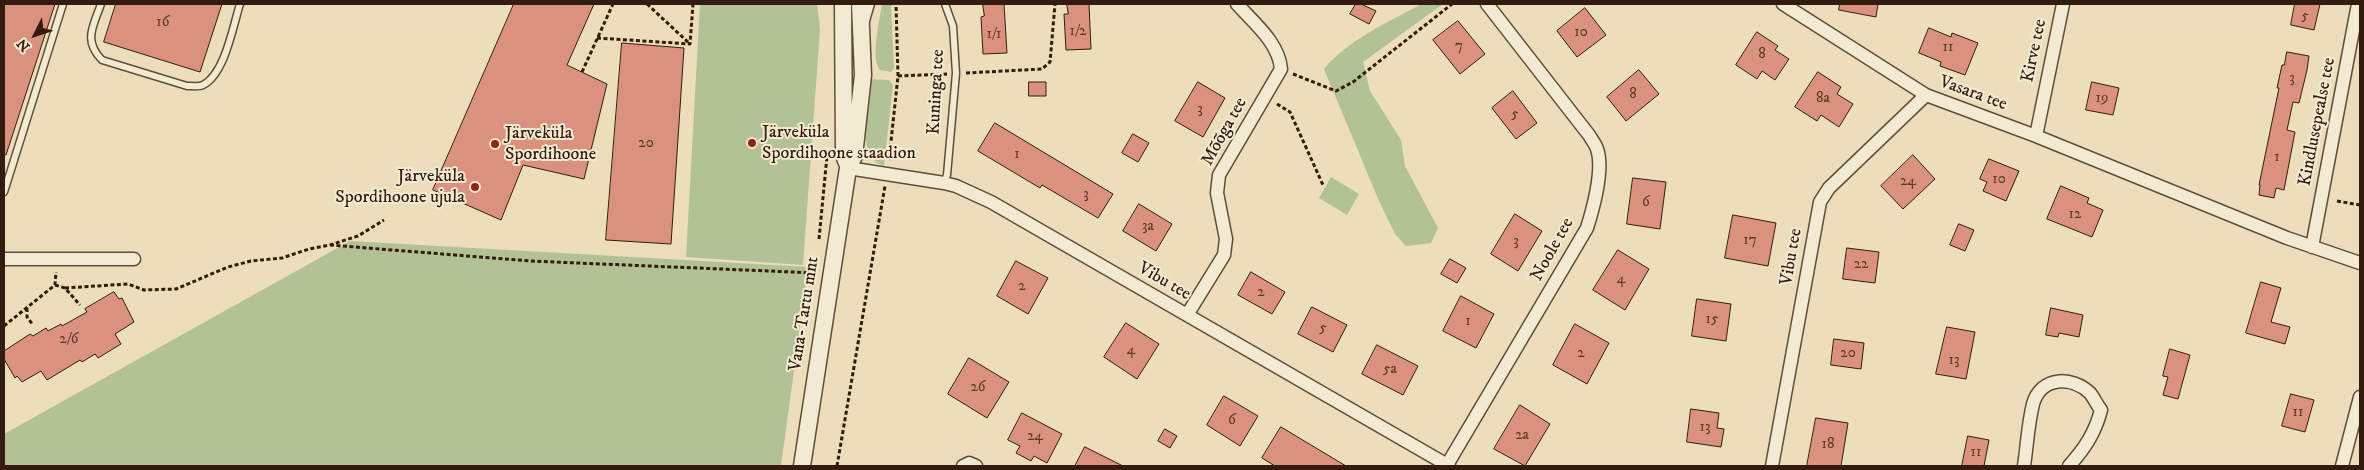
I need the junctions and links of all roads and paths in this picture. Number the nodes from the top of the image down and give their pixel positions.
1 (64, 4) edge
2 (101, 4) edge
3 (240, 4) edge
4 (613, 4) edge
5 (647, 4) edge
6 (693, 4) edge
7 (843, 4) edge
8 (860, 4) edge
9 (871, 4) edge
10 (896, 4) edge
11 (945, 4) edge
12 (1055, 4) edge
13 (1237, 4) edge
14 (1452, 4) edge
15 (1487, 4) edge
16 (1783, 4) edge
17 (2063, 4) edge
18 (2358, 4) edge
19 (2356, 34) edge
20 (862, 37) junction
21 (597, 38) junction
22 (690, 44) junction
23 (1281, 69) junction
24 (582, 72) dead end
25 (956, 73) junction
26 (898, 76) junction
27 (1926, 95) junction
28 (1272, 100) dead end
29 (2036, 136) junction
30 (828, 149) dead end
31 (848, 168) junction
32 (887, 174) junction
33 (944, 183) junction
34 (1323, 185) dead end
35 (4, 192) edge
36 (2337, 200) dead end
37 (2360, 206) edge
38 (384, 220) dead end
39 (818, 244) dead end
40 (330, 246) junction
41 (2312, 247) junction
42 (4, 259) edge
43 (58, 259) junction
44 (134, 259) dead end
45 (816, 263) dead end
46 (2360, 263) edge
47 (55, 285) junction
48 (65, 288) junction
49 (80, 305) dead end
50 (27, 308) junction
51 (1187, 315) junction
52 (32, 324) dead end
53 (4, 326) edge
54 (2360, 396) edge
55 (802, 466) edge
56 (837, 466) edge
57 (963, 466) edge
58 (976, 466) edge
59 (1448, 466) edge
60 (1772, 466) edge
61 (2024, 466) edge
62 (2069, 466) edge
63 (2342, 466) edge

1 - 35 lane
2 - 3 lane
4 - 21 path
5 - 22 path
6 - 22 path
7 - 31 street, Vana-Tartu mnt
8 - 20 street, Vana-Tartu mnt
9 - 20 lane
10 - 26 path
11 - 25 lane, Kuninga tee
12 - 25 path
13 - 23 street
14 - 23 path
15 - 59 street, Noole tee
16 - 27 street, Vasara tee
17 - 29 street, Kirve tee
18 - 19 street, Kindlusepealse tee
19 - 41 street, Kindlusepealse tee
20 - 31 street, Vana-Tartu mnt
21 - 22 path
21 - 24 path
23 - 51 street, Mõõga tee
25 - 26 path
25 - 33 lane, Kuninga tee
26 - 32 path
27 - 29 street, Vasara tee
27 - 60 street, Vibu tee
28 - 34 path
29 - 41 street, Vasara tee
30 - 39 path
31 - 32 street, Vibu tee
31 - 55 street, Vana-Tartu mnt
32 - 33 street, Vibu tee
32 - 56 path
33 - 51 street, Vibu tee
36 - 37 path
38 - 40 path
40 - 45 path
40 - 48 path
41 - 46 street, Vasara tee
42 - 43 street
43 - 44 street
43 - 47 path
47 - 48 path
47 - 50 path
48 - 49 path
50 - 52 path
50 - 53 path
51 - 59 street, Vibu tee
54 - 63 street
57 - 58 street
61 - 62 street

